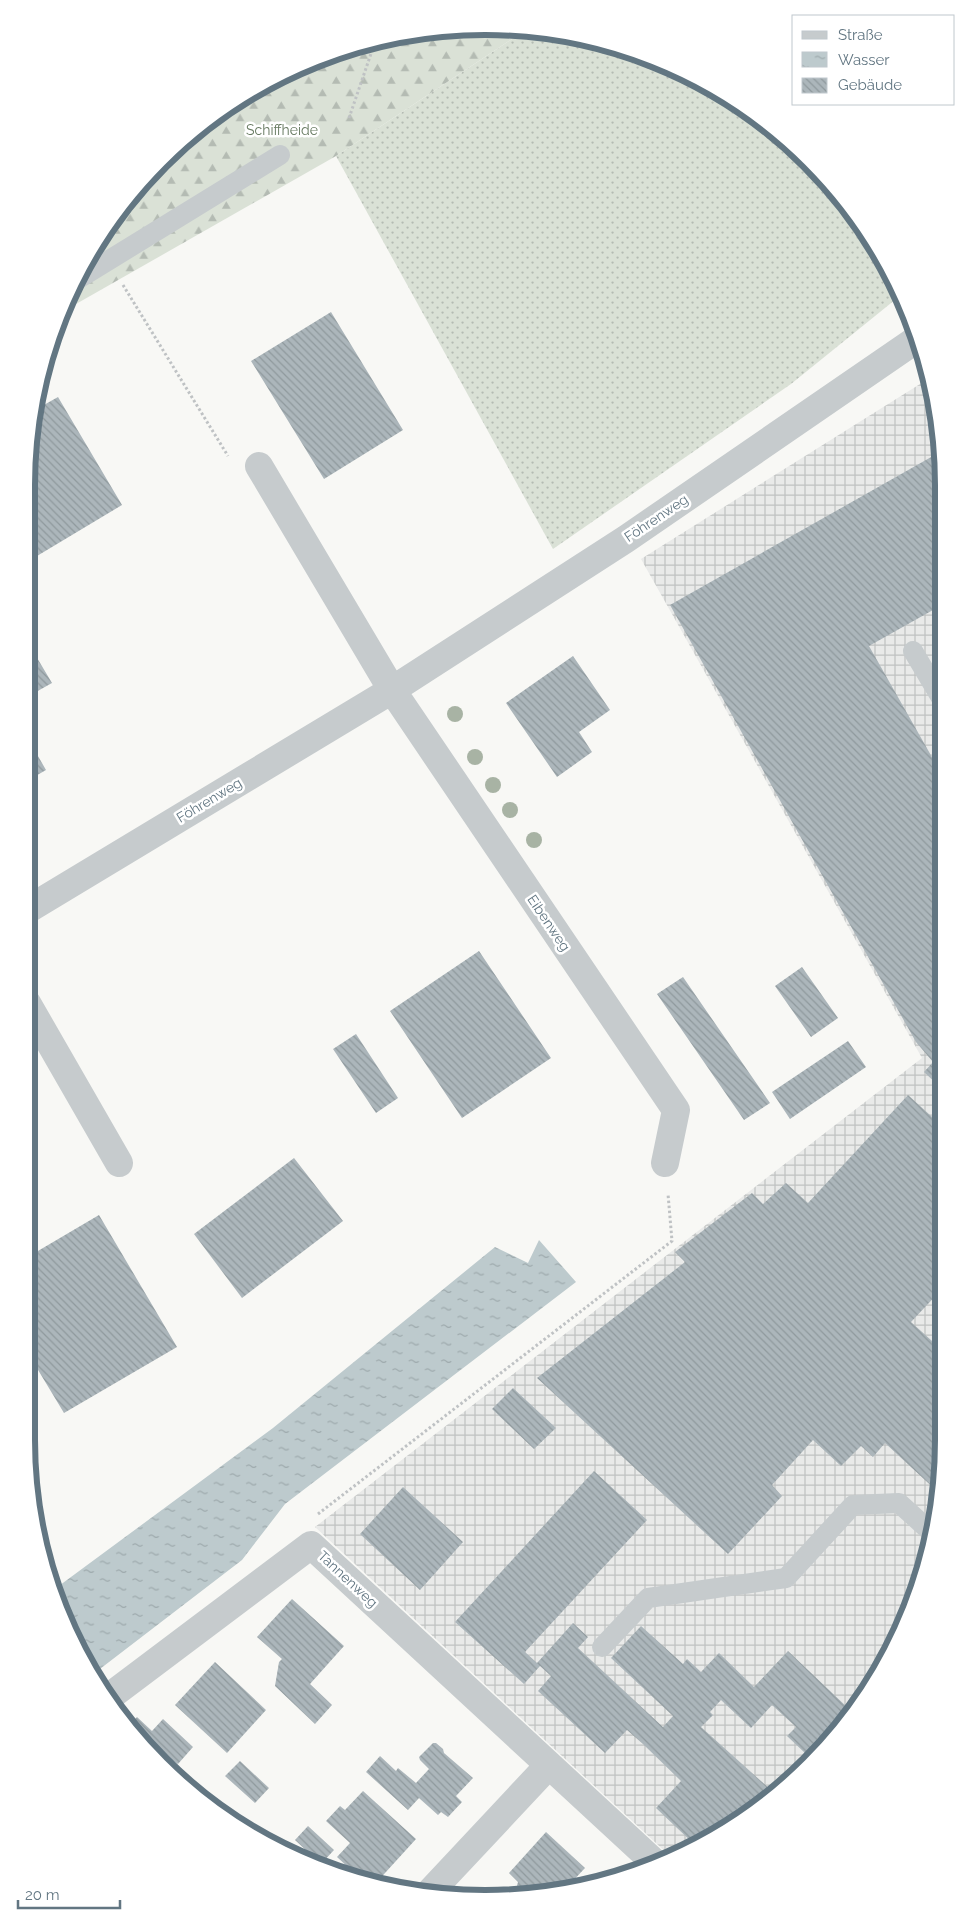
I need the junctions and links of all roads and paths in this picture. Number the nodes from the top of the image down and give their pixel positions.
1 (373, 49) edge
2 (349, 118) dead end
3 (280, 155) dead end
4 (108, 261) junction
5 (88, 273) edge
6 (912, 343) edge
7 (259, 466) joint
8 (913, 651) dead end
9 (935, 688) edge
10 (392, 690) junction
11 (35, 905) edge
12 (35, 1018) edge
13 (119, 1163) dead end
14 (665, 1163) joint
15 (926, 1528) edge
16 (304, 1550) junction
17 (602, 1648) dead end
18 (114, 1694) edge
19 (549, 1765) junction
20 (650, 1859) edge
21 (435, 1887) edge

1 - 2 path
3 - 4 lane
4 - 5 lane
4 - 7 path
6 - 10 street, Föhrenweg
7 - 10 street
8 - 9 lane
10 - 11 street, Föhrenweg
10 - 14 street, Eibenweg
12 - 13 street
14 - 16 path
15 - 17 lane
16 - 18 street, Tannenweg
16 - 19 street, Tannenweg
19 - 20 street, Tannenweg
19 - 21 street

